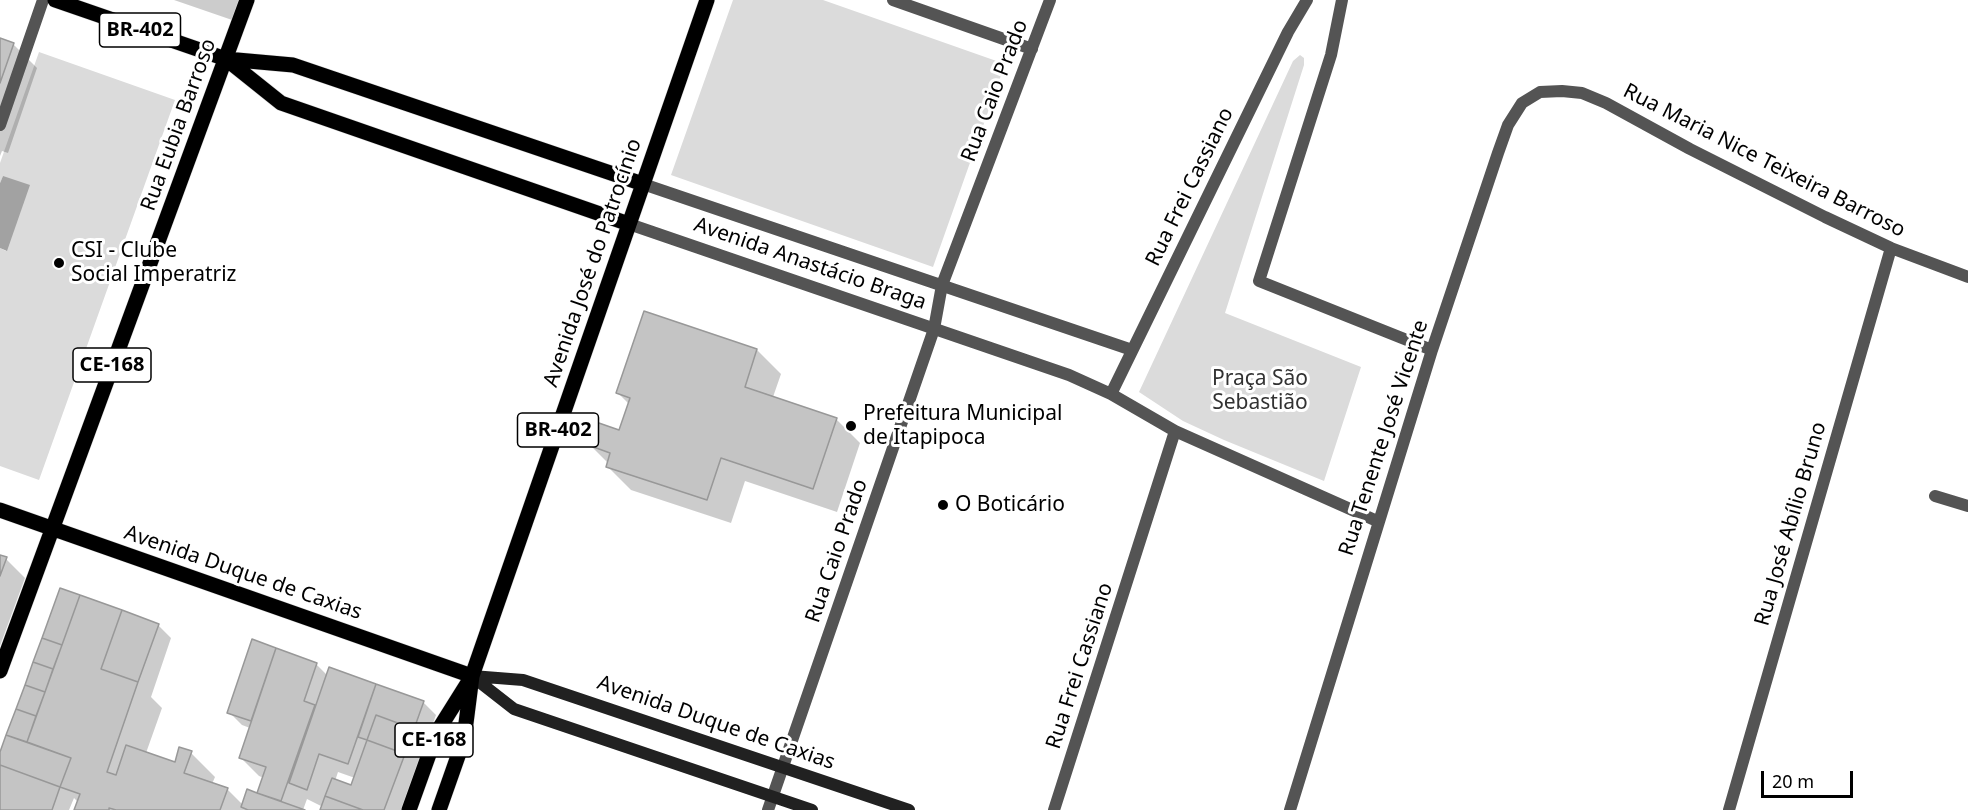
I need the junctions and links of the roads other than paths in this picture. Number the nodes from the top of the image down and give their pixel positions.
1 (43, 0) edge
2 (55, 0) edge
3 (247, 0) edge
4 (707, 0) edge
5 (893, 0) edge
6 (1050, 0) edge
7 (1307, 0) edge
8 (1342, 0) edge
9 (1032, 48) junction
10 (226, 59) junction
11 (1540, 92) joint
12 (0, 125) edge
13 (643, 184) junction
14 (629, 224) junction
15 (1891, 248) junction
16 (1968, 277) edge
17 (942, 285) junction
18 (934, 328) junction
19 (1132, 350) junction
20 (1432, 350) junction
21 (1111, 394) junction
22 (1175, 431) junction
23 (1935, 496) dead end
24 (1968, 506) edge
25 (0, 510) edge
26 (1377, 521) junction
27 (52, 528) junction
28 (0, 670) edge
29 (472, 676) junction
30 (783, 768) junction
31 (772, 797) junction
32 (409, 810) edge
33 (440, 810) edge
34 (768, 810) edge
35 (812, 810) edge
36 (909, 810) edge
37 (1054, 810) edge
38 (1290, 810) edge
39 (1729, 810) edge

1 - 12 street
2 - 10 main road, Avenida Anastácio Braga / BR-402
3 - 10 main road, Rua Eubia Barroso
4 - 13 main road, Avenida José do Patrocínio / BR-402
5 - 9 street
6 - 9 street, Rua Caio Prado
7 - 19 street, Rua Frei Cassiano
8 - 20 street
9 - 17 street, Rua Caio Prado
10 - 13 main road, Avenida Anastácio Braga / BR-402
10 - 14 main road, Avenida Anastácio Braga / BR-402
10 - 27 main road, Rua Eubia Barroso / CE-168
11 - 15 street, Rua Maria Nice Teixeira Barroso
11 - 20 street, Rua Tenente José Vicente
13 - 14 main road, Avenida José do Patrocínio / BR-402
13 - 17 street, Avenida Anastácio Braga
14 - 18 street, Avenida Anastácio Braga
14 - 29 main road, Avenida José do Patrocínio / BR-402
15 - 16 street, Rua Maria Nice Teixeira Barroso
15 - 39 street, Rua José Abílio Bruno
17 - 18 street, Rua Caio Prado
17 - 19 street, Avenida Anastácio Braga
18 - 21 street, Avenida Anastácio Braga
18 - 30 street, Rua Caio Prado
19 - 21 street, Rua Frei Cassiano
20 - 26 street, Rua Tenente José Vicente
21 - 22 street, Avenida Anastácio Braga
22 - 26 street, Avenida Anastácio Braga
22 - 37 street, Rua Frei Cassiano
23 - 24 street
25 - 27 main road, Avenida Duque de Caxias
26 - 38 street, Rua Tenente José Vicente
27 - 28 main road, Rua Eubia Barroso / CE-168
27 - 29 main road, Avenida Duque de Caxias
29 - 30 main road, Avenida Duque de Caxias
29 - 31 main road, Avenida Duque de Caxias
29 - 32 main road, Avenida José do Patrocínio / CE-168
29 - 33 main road, Avenida José do Patrocínio / CE-168
30 - 31 street, Rua Caio Prado
30 - 36 main road, Avenida Duque de Caxias
31 - 34 street, Rua Caio Prado
31 - 35 main road, Avenida Duque de Caxias

